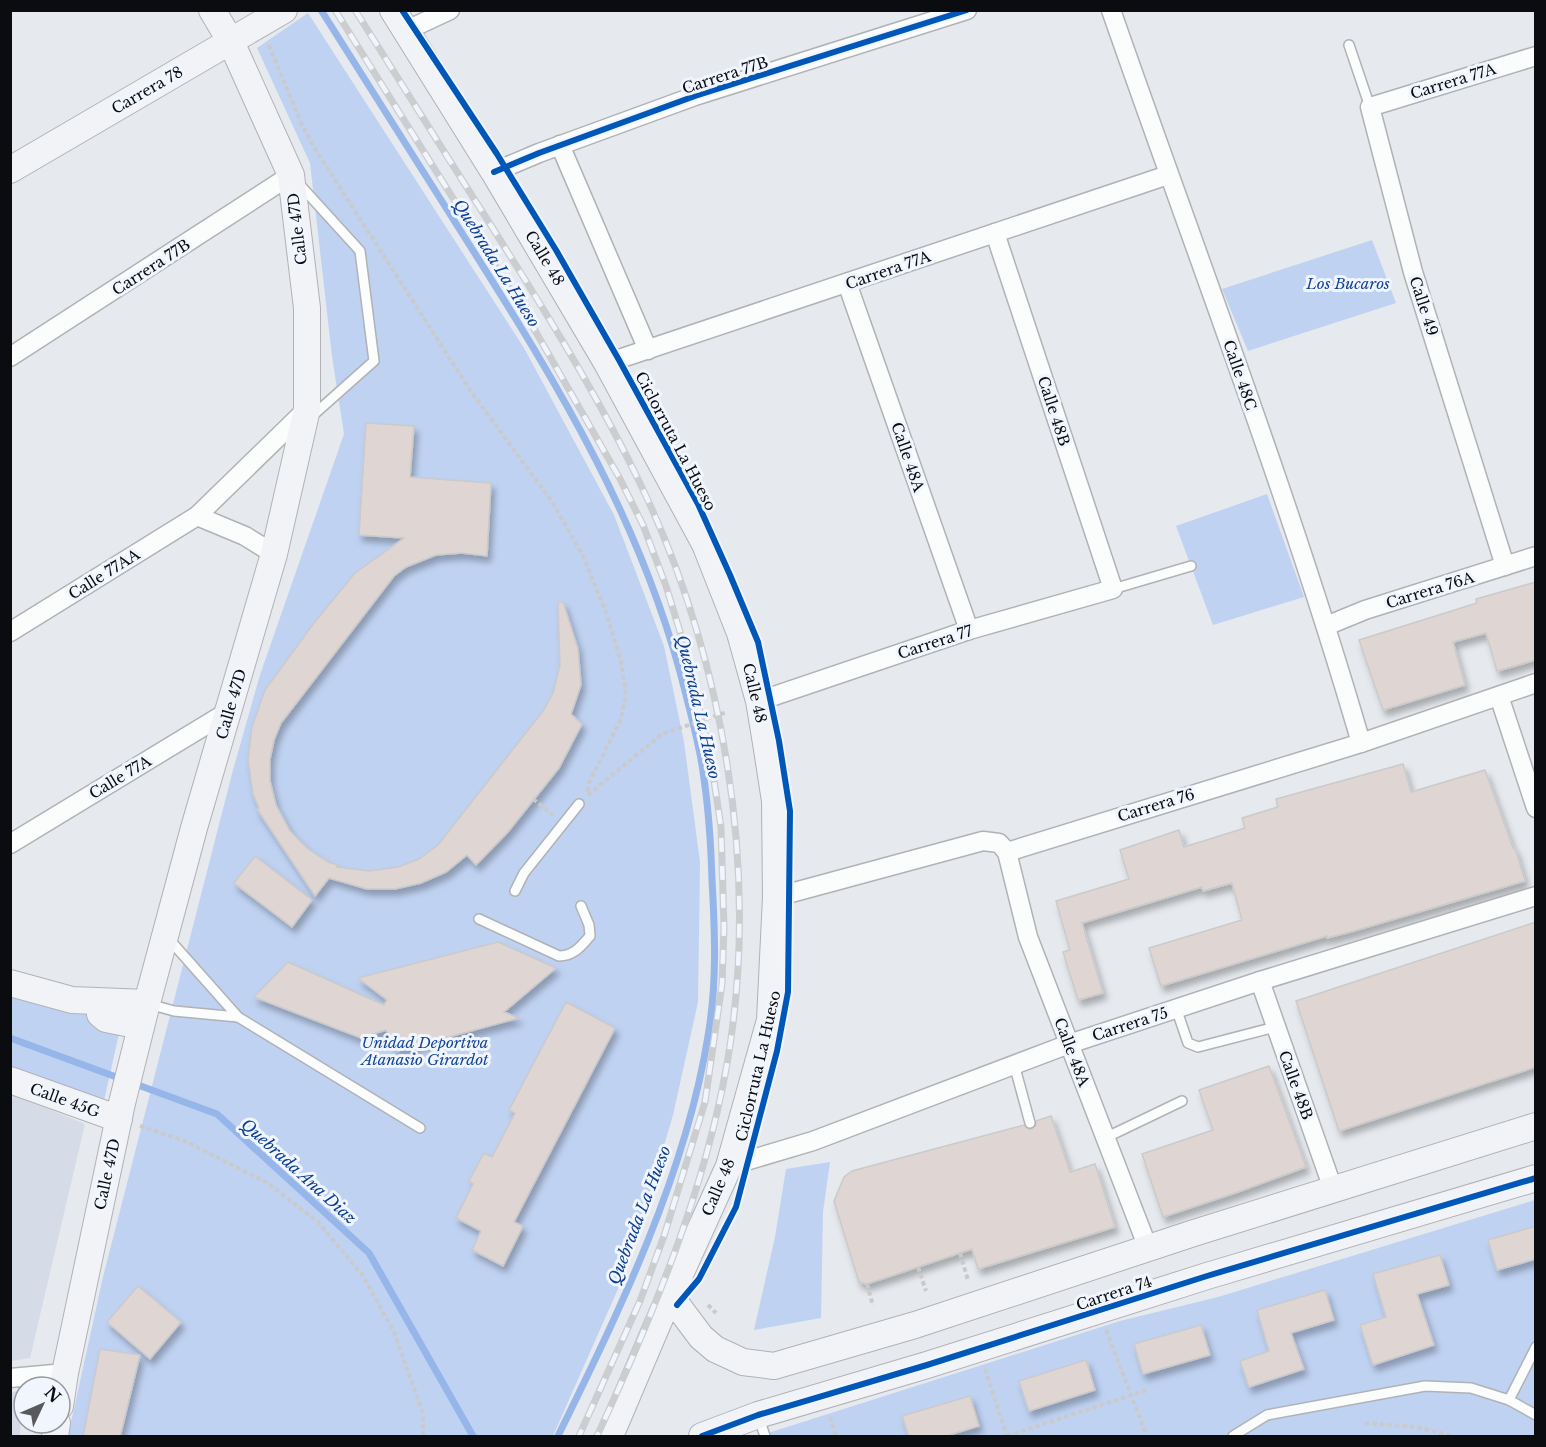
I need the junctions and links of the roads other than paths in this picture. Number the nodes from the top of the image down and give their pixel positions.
1 (212, 10) edge
2 (284, 10) edge
3 (450, 10) edge
4 (967, 10) edge
5 (1111, 10) edge
6 (933, 15) edge
7 (399, 21) edge
8 (231, 42) junction
9 (1349, 45) dead end
10 (1536, 56) edge
11 (1370, 107) junction
12 (560, 145) junction
13 (10, 171) edge
14 (494, 172) junction
15 (291, 175) junction
16 (1168, 175) junction
17 (995, 233) junction
18 (847, 283) junction
19 (648, 350) junction
20 (10, 357) edge
21 (607, 363) junction
22 (305, 416) junction
23 (196, 516) junction
24 (274, 554) junction
25 (1536, 556) edge
26 (1191, 566) dead end
27 (1506, 566) junction
28 (1113, 589) junction
29 (1326, 626) junction
30 (969, 630) junction
31 (10, 632) edge
32 (1536, 683) edge
33 (1499, 696) junction
34 (759, 701) junction
35 (229, 711) junction
36 (1361, 742) junction
37 (579, 804) dead end
38 (1536, 808) edge
39 (10, 844) edge
40 (1007, 852) junction
41 (515, 891) dead end
42 (1536, 896) edge
43 (776, 897) junction
44 (581, 906) dead end
45 (479, 919) dead end
46 (166, 936) junction
47 (1260, 981) junction
48 (10, 983) edge
49 (1176, 1008) junction
50 (238, 1017) junction
51 (143, 1020) junction
52 (1275, 1027) junction
53 (1069, 1044) junction
54 (1014, 1064) junction
55 (10, 1080) edge
56 (1182, 1101) dead end
57 (126, 1116) junction
58 (1030, 1123) dead end
59 (1536, 1126) edge
60 (420, 1128) dead end
61 (1106, 1138) junction
62 (729, 1166) junction
63 (1536, 1178) edge
64 (1334, 1189) junction
65 (1148, 1248) junction
66 (674, 1287) junction
67 (1536, 1347) edge
68 (65, 1373) joint
69 (10, 1378) edge
70 (1509, 1400) junction
71 (1536, 1415) edge
72 (761, 1426) edge
73 (610, 1437) edge
74 (702, 1437) edge
75 (1233, 1437) edge

1 - 8 main road, Calle 47D
2 - 8 main road, Carrera 78
3 - 7 street
4 - 6 street, Carrera 77B
5 - 16 street, Calle 48C
6 - 12 street, Carrera 77B
7 - 14 main road, Calle 48
8 - 13 main road, Carrera 78
8 - 15 main road, Calle 47D
9 - 11 lane, Calle 49
10 - 11 street, Carrera 77A
11 - 27 street, Calle 49
12 - 14 street, Carrera 77B
12 - 19 street
14 - 21 main road, Calle 48
15 - 20 street, Carrera 77B
15 - 22 main road, Calle 47D
15 - 22 lane
16 - 17 street, Carrera 77A
16 - 29 street, Calle 48C
17 - 18 street, Carrera 77A
17 - 28 street, Calle 48B
18 - 19 street, Carrera 77A
18 - 30 street, Calle 48A
19 - 21 street, Carrera 77A
21 - 34 main road, Calle 48
22 - 23 street, Calle 77AA
22 - 24 main road, Calle 47D
23 - 24 street
23 - 31 street, Calle 77AA
24 - 35 main road, Calle 47D
25 - 27 street, Carrera 76A
26 - 28 lane
27 - 29 street, Carrera 76A
28 - 30 street, Carrera 77
29 - 36 street, Calle 48C
30 - 34 street, Carrera 77
32 - 33 street, Carrera 76
33 - 36 street, Carrera 76
33 - 38 street
34 - 43 main road, Calle 48
35 - 39 street, Calle 77A
35 - 46 main road, Calle 47D
36 - 40 street, Carrera 76
37 - 41 lane
40 - 43 street
40 - 53 street, Calle 48A
42 - 47 street, Carrera 75
43 - 62 main road, Calle 48
44 - 45 lane
46 - 50 lane
46 - 51 main road, Calle 47D
47 - 49 street, Carrera 75
47 - 52 street, Calle 48B
48 - 51 main road
49 - 52 lane
49 - 53 street, Carrera 75
50 - 51 lane
50 - 60 lane
51 - 57 main road, Calle 47D
52 - 64 street, Calle 48B
53 - 54 street, Carrera 75
53 - 61 street, Calle 48A
54 - 58 lane
54 - 62 street, Carrera 75
55 - 57 main road, Calle 45G
56 - 61 lane
57 - 68 main road, Calle 47D
59 - 64 main road
61 - 65 street, Calle 48A
62 - 66 main road, Calle 48
63 - 72 main road, Carrera 74
64 - 65 main road
65 - 66 main road
66 - 73 main road, Calle 48
67 - 70 lane
68 - 69 street
70 - 71 lane
70 - 75 lane
72 - 74 main road, Carrera 74

